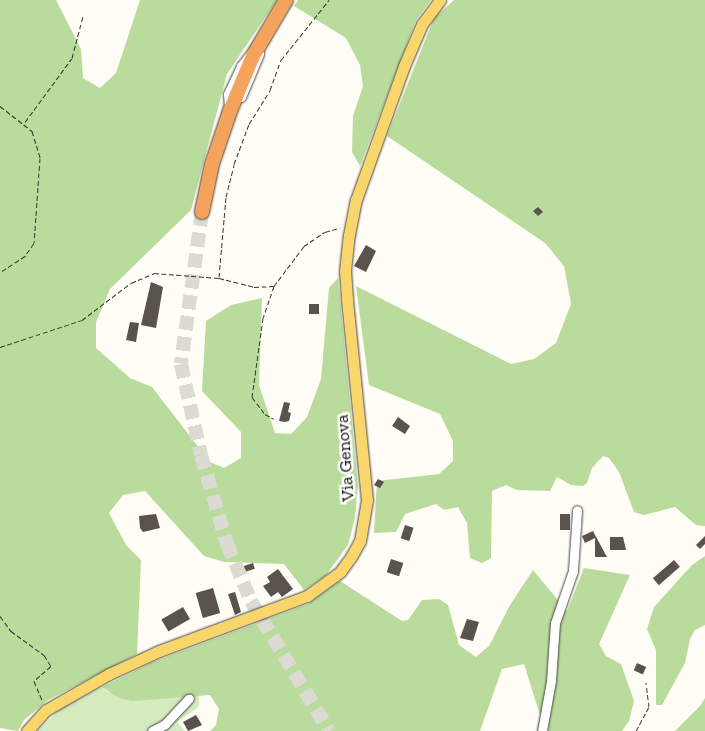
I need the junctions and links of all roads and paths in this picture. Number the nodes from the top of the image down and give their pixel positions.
1 (286, 0) edge
2 (329, 0) edge
3 (440, 0) edge
4 (83, 16) dead end
5 (0, 106) edge
6 (25, 123) junction
7 (202, 212) tunnel mouth
8 (351, 227) junction
9 (0, 272) edge
10 (219, 278) junction
11 (274, 286) junction
12 (0, 347) edge
13 (274, 419) dead end
14 (577, 510) dead end
15 (0, 616) edge
16 (646, 682) dead end
17 (189, 698) dead end
18 (46, 710) junction
19 (27, 731) edge
20 (152, 731) edge
21 (542, 731) edge
22 (636, 731) edge

1 - 7 highway
2 - 10 path
3 - 8 main road, Via Genova
4 - 6 path
5 - 6 path
6 - 9 path
8 - 11 path
8 - 18 main road, Via Genova
10 - 11 path
10 - 12 path
11 - 13 path
14 - 21 street
15 - 18 path
16 - 22 path
17 - 20 street
18 - 19 main road, Via Genova

